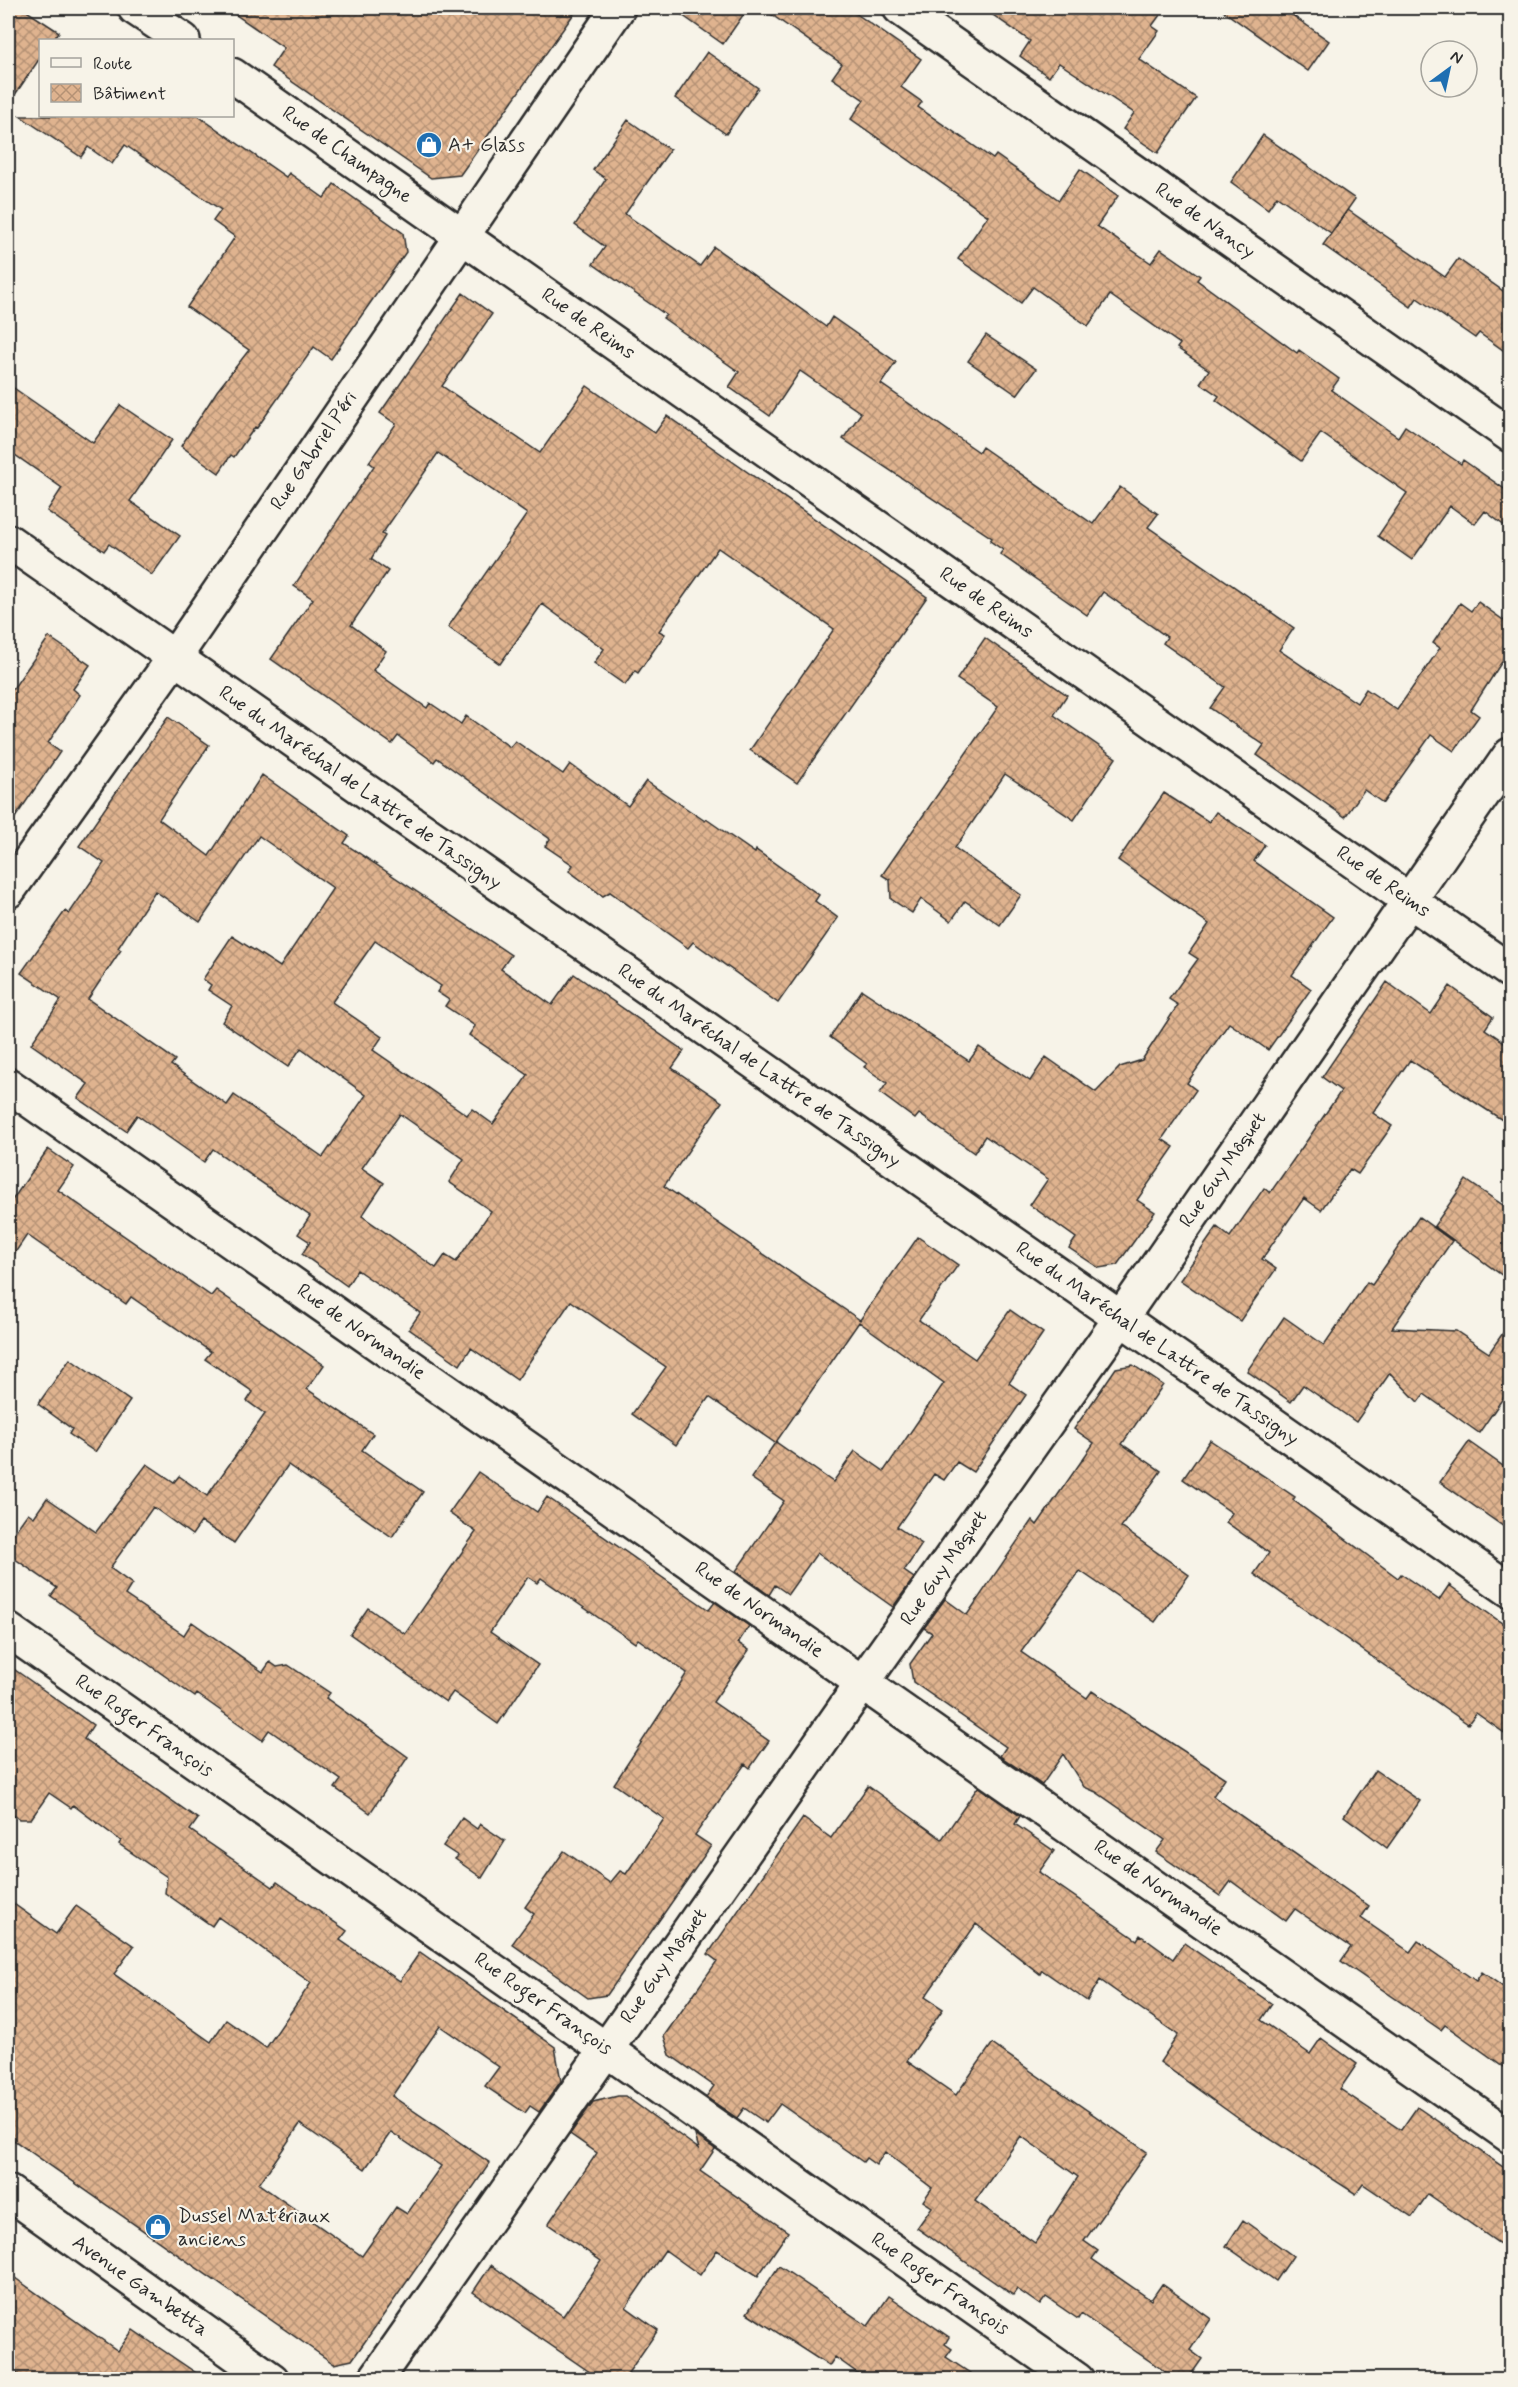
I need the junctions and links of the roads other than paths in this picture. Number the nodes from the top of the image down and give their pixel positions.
1 (135, 8) edge
2 (618, 8) edge
3 (900, 8) edge
4 (182, 39) edge
5 (234, 76) edge
6 (461, 235) junction
7 (1510, 435) edge
8 (8, 541) edge
9 (174, 658) junction
10 (1510, 755) edge
11 (8, 891) edge
12 (1409, 900) junction
13 (1510, 971) edge
14 (8, 1085) edge
15 (1121, 1318) junction
16 (1510, 1590) edge
17 (8, 1630) edge
18 (863, 1682) junction
19 (606, 2048) junction
20 (1510, 2136) edge
21 (8, 2192) edge
22 (272, 2379) edge
23 (375, 2379) edge
24 (1077, 2379) edge

1 - 4 street
2 - 6 street, Rue Gabriel Péri
3 - 7 street, Rue de Nancy
5 - 6 street, Rue de Champagne
6 - 9 street, Rue Gabriel Péri
6 - 12 street, Rue de Reims
8 - 9 street, Rue du Maréchal de Lattre de Tassigny
9 - 11 street, Rue Gabriel Péri
9 - 15 street, Rue du Maréchal de Lattre de Tassigny
10 - 12 street, Rue Guy Môquet
12 - 13 street, Rue de Reims
12 - 15 street, Rue Guy Môquet
14 - 18 street, Rue de Normandie
15 - 16 street, Rue du Maréchal de Lattre de Tassigny
15 - 18 street, Rue Guy Môquet
17 - 19 street, Rue Roger François
18 - 19 street, Rue Guy Môquet
18 - 20 street, Rue de Normandie
19 - 23 street, Rue Guy Môquet
19 - 24 street, Rue Roger François
21 - 22 street, Avenue Gambetta

